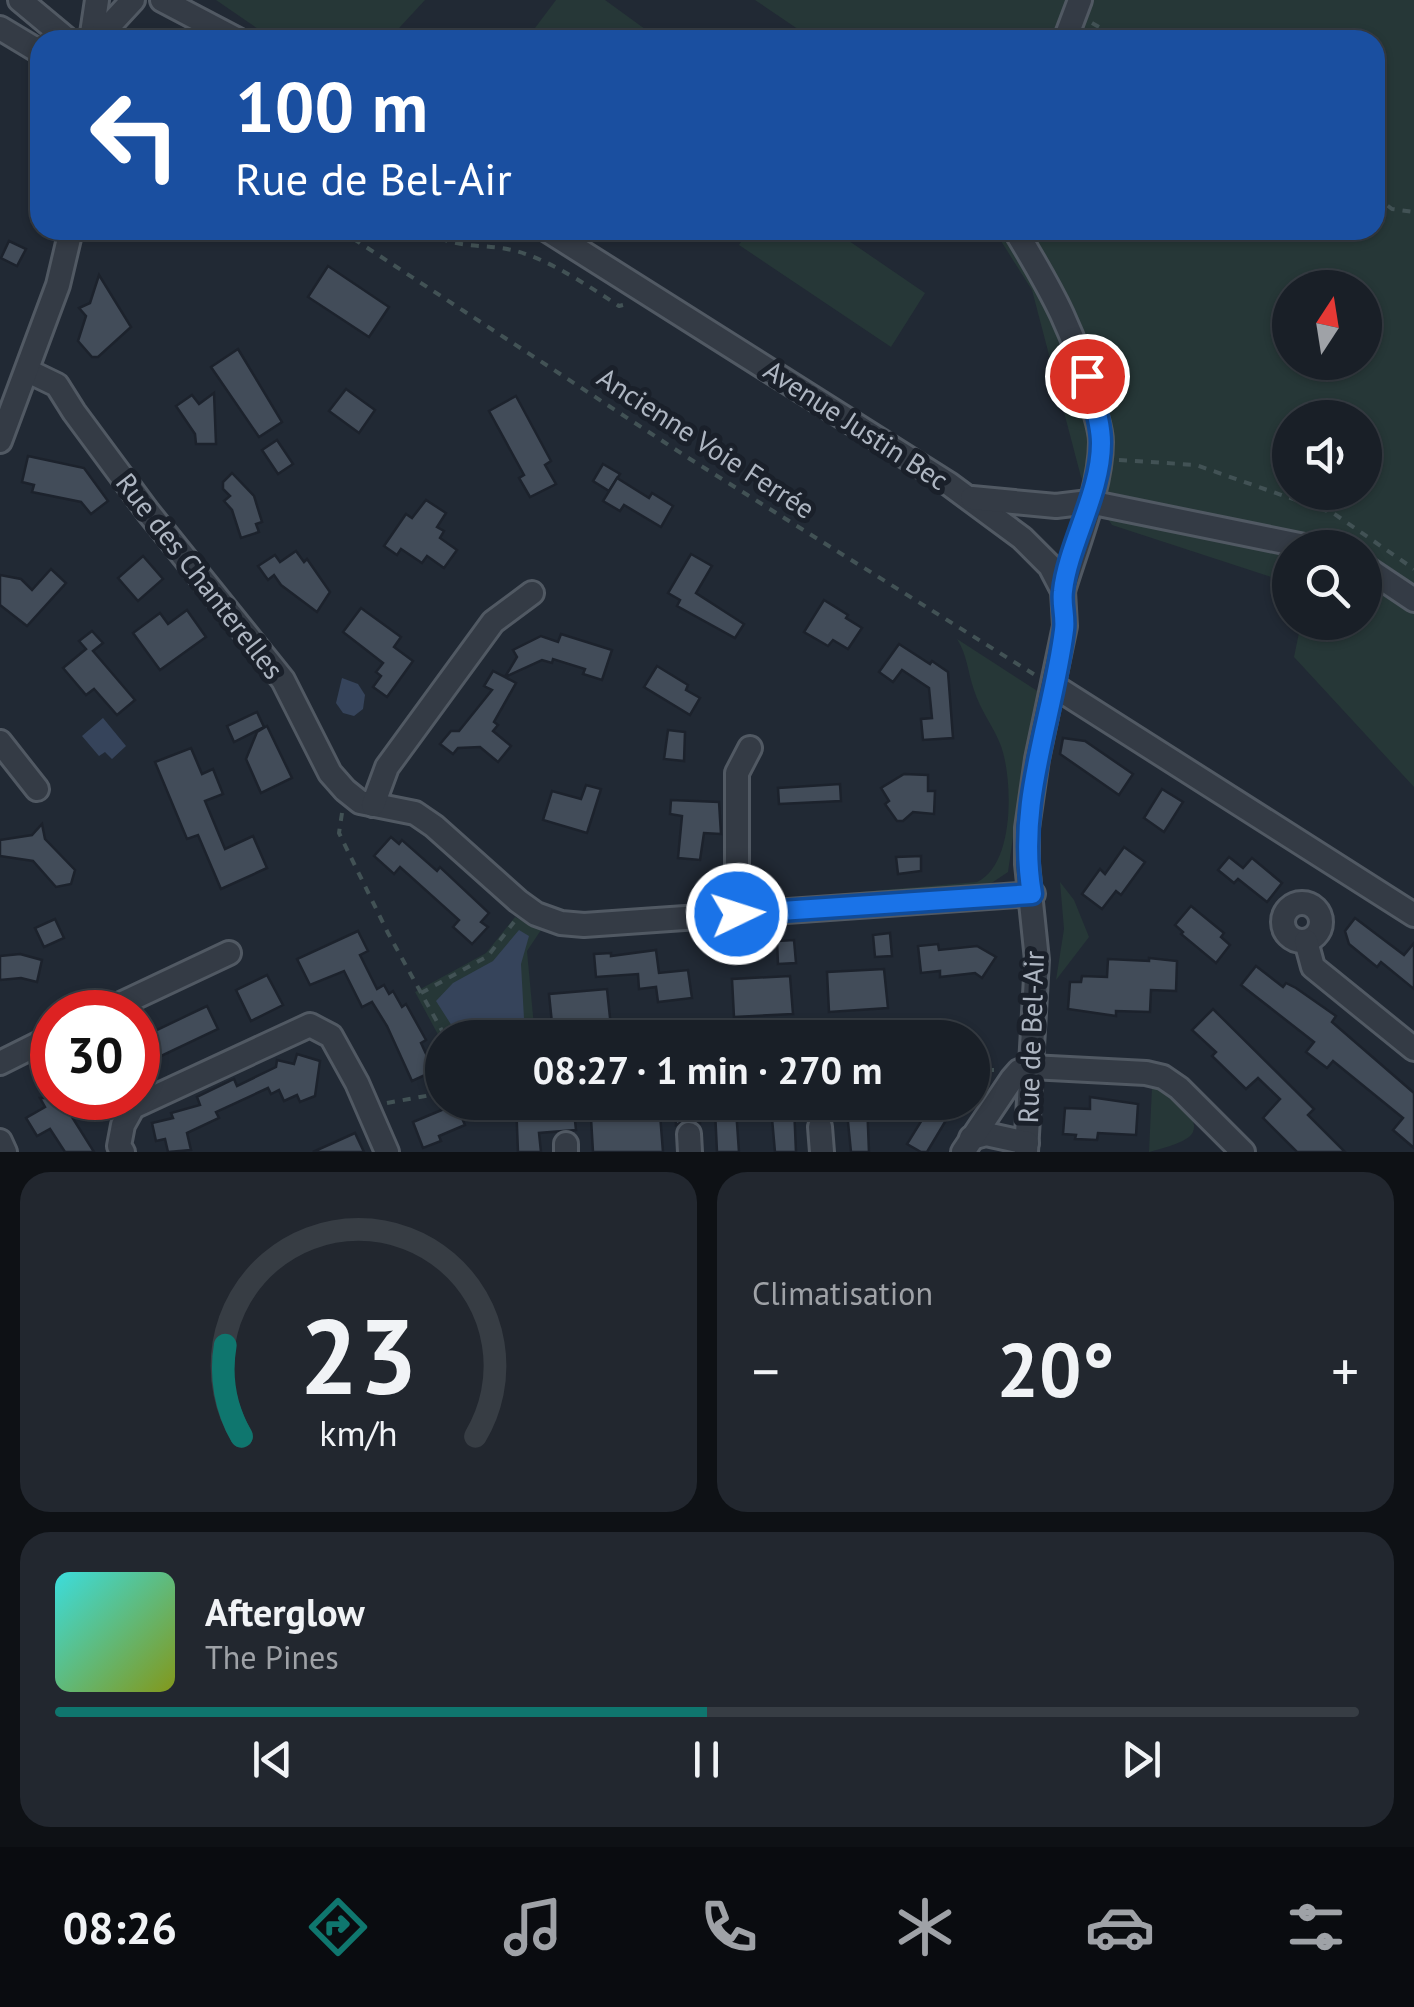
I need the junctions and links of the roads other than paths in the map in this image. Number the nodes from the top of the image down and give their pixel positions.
1 (20, 0) edge
2 (97, 0) edge
3 (132, 0) edge
4 (162, 0) edge
5 (0, 28) edge
6 (56, 30) edge
7 (94, 30) edge
8 (103, 30) edge
9 (219, 30) edge
10 (30, 46) edge
11 (69, 240) edge
12 (563, 240) edge
13 (1022, 240) edge
14 (28, 372) junction
15 (0, 441) edge
16 (968, 498) junction
17 (1089, 502) junction
18 (1272, 539) edge
19 (1382, 578) edge
20 (1063, 592) junction
21 (532, 593) dead end
22 (1414, 600) edge
23 (1054, 686) junction
24 (0, 742) edge
25 (750, 748) dead end
26 (38, 789) dead end
27 (373, 805) junction
28 (1032, 894) junction
29 (737, 914) junction
30 (1414, 915) edge
31 (1306, 941) dead end
32 (229, 953) dead end
33 (151, 990) edge
34 (30, 1048) edge
35 (1414, 1049) edge
36 (0, 1063) edge
37 (1031, 1067) junction
38 (820, 1127) dead end
39 (0, 1141) edge
40 (967, 1145) edge
41 (1027, 1148) edge
42 (1231, 1148) edge
43 (5, 1152) edge
44 (123, 1152) edge
45 (387, 1152) edge
46 (822, 1152) edge

1 - 6 street
2 - 7 street
3 - 8 street
4 - 9 street
5 - 10 street
11 - 14 street
12 - 16 street, Avenue Justin Bec
13 - 17 street
14 - 15 street
14 - 27 street, Rue des Chanterelles
16 - 17 street
16 - 20 street, Avenue Justin Bec
17 - 18 street
17 - 20 street
19 - 22 street
20 - 23 street
21 - 27 street
23 - 28 street, Rue de Bel-Air
23 - 30 street
24 - 26 street
25 - 29 street
27 - 29 street, Rue des Chanterelles
28 - 29 street, Rue des Chanterelles
28 - 37 street, Rue de Bel-Air
31 - 35 street
32 - 33 street
34 - 36 street
37 - 40 street
37 - 41 street, Rue de Bel-Air
37 - 42 street
38 - 46 street
39 - 43 street
40 - 41 street
44 - 45 street

